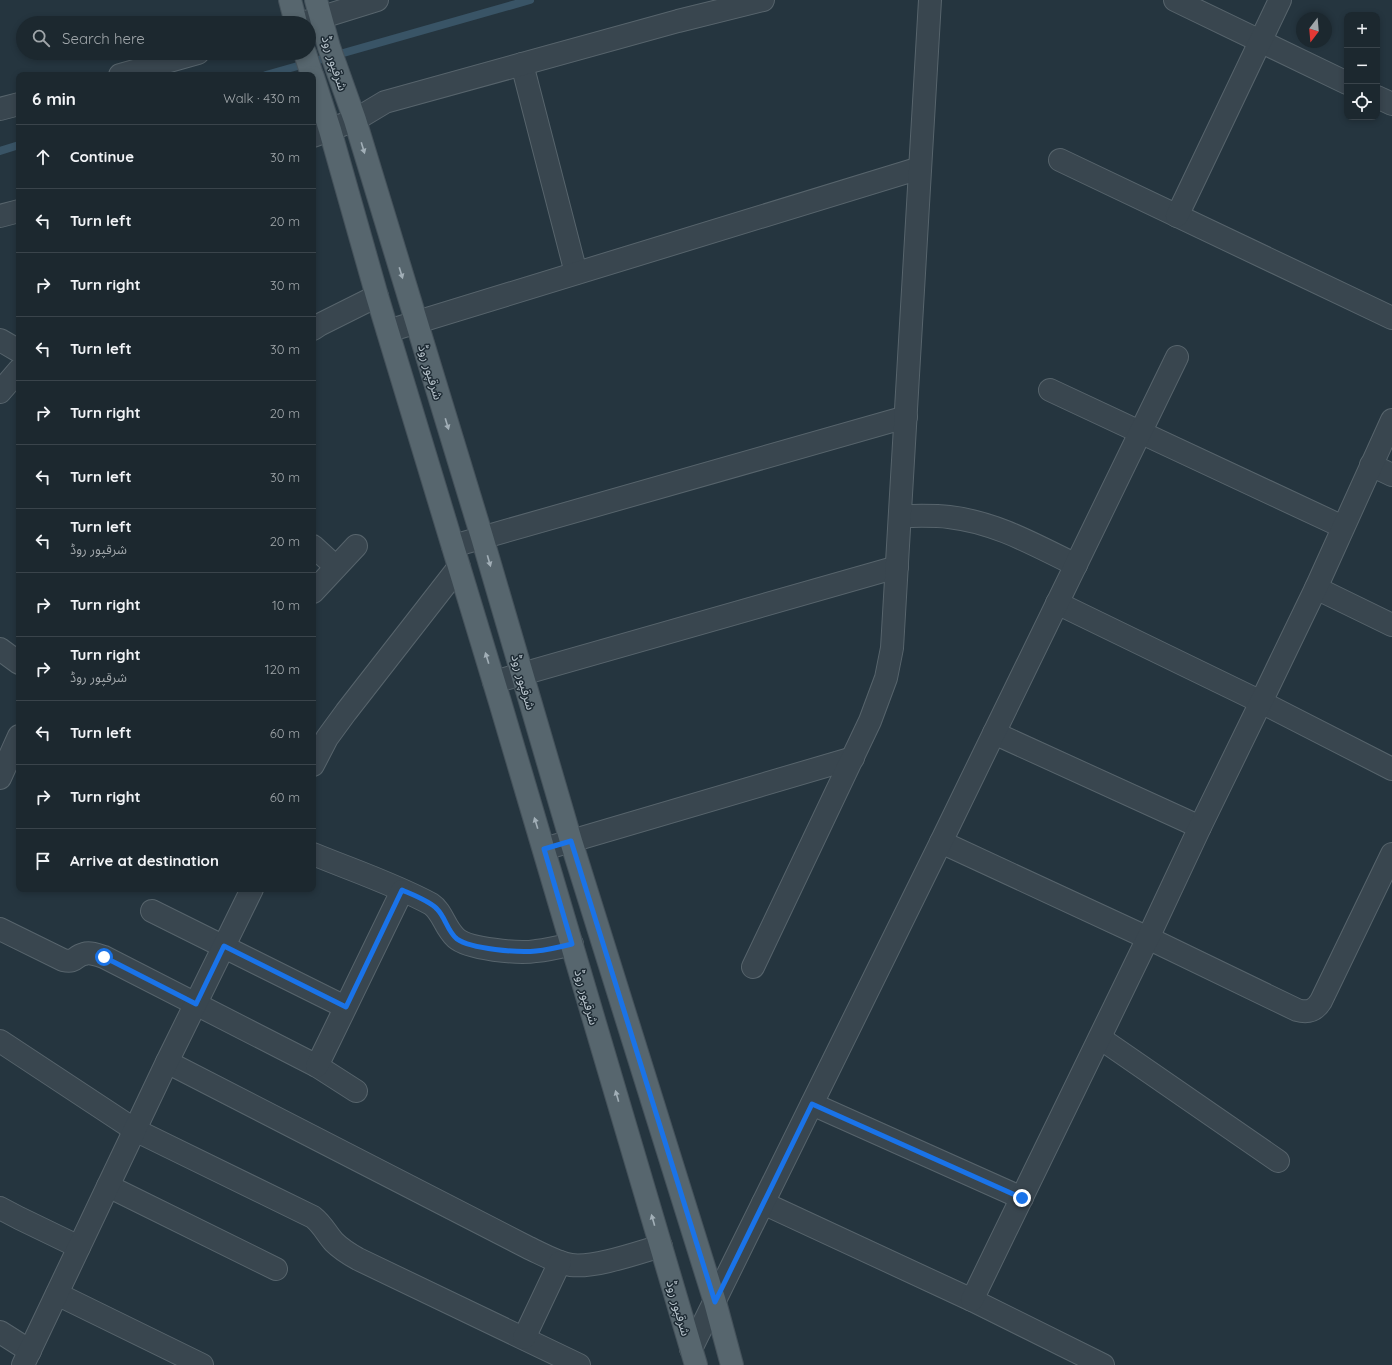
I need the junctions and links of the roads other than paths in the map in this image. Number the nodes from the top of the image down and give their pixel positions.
1 (290, 0) edge
2 (377, 0) edge
3 (763, 0) edge
4 (930, 0) edge
5 (1175, 0) edge
6 (1280, 0) edge
7 (313, 13) edge
8 (294, 16) edge
9 (316, 19) edge
10 (1261, 41) junction
11 (173, 60) edge
12 (307, 60) edge
13 (522, 64) junction
14 (131, 72) edge
15 (312, 72) edge
16 (1344, 82) edge
17 (316, 92) edge
18 (1380, 98) edge
19 (1392, 104) edge
20 (16, 105) edge
21 (0, 109) edge
22 (353, 115) junction
23 (323, 128) edge
24 (1060, 160) dead end
25 (920, 168) junction
26 (16, 213) edge
27 (0, 216) edge
28 (1177, 216) junction
29 (576, 273) junction
30 (377, 296) junction
31 (1392, 318) edge
32 (416, 322) junction
33 (316, 327) edge
34 (388, 330) junction
35 (0, 340) edge
36 (16, 349) edge
37 (1177, 357) dead end
38 (16, 373) edge
39 (1050, 390) dead end
40 (0, 392) edge
41 (906, 417) junction
42 (1392, 420) edge
43 (1140, 432) junction
44 (1371, 465) junction
45 (1392, 475) edge
46 (900, 516) junction
47 (1343, 527) junction
48 (482, 538) junction
49 (356, 546) dead end
50 (453, 546) junction
51 (316, 549) edge
52 (1076, 565) junction
53 (336, 567) junction
54 (459, 567) junction
55 (897, 567) junction
56 (1316, 588) junction
57 (316, 589) edge
58 (1057, 603) junction
59 (1392, 625) edge
60 (0, 649) edge
61 (16, 661) edge
62 (522, 674) junction
63 (494, 682) junction
64 (1261, 702) junction
65 (994, 733) junction
66 (16, 746) edge
67 (853, 758) junction
68 (316, 759) edge
69 (9, 769) edge
70 (1392, 769) edge
71 (1200, 827) junction
72 (571, 841) junction
73 (941, 842) junction
74 (544, 849) junction
75 (1392, 854) edge
76 (316, 855) edge
77 (402, 890) junction
78 (251, 892) edge
79 (152, 911) dead end
80 (0, 929) edge
81 (1148, 938) junction
82 (572, 944) junction
83 (224, 946) junction
84 (753, 967) dead end
85 (196, 1004) junction
86 (346, 1007) junction
87 (1100, 1038) junction
88 (0, 1041) edge
89 (167, 1062) junction
90 (317, 1066) junction
91 (356, 1091) dead end
92 (812, 1104) junction
93 (135, 1130) junction
94 (1278, 1162) dead end
95 (108, 1186) junction
96 (1022, 1198) junction
97 (763, 1203) junction
98 (0, 1208) edge
99 (661, 1246) junction
100 (79, 1247) junction
101 (560, 1262) junction
102 (276, 1269) dead end
103 (57, 1294) junction
104 (972, 1300) junction
105 (715, 1302) junction
106 (0, 1332) edge
107 (524, 1338) junction
108 (694, 1357) edge
109 (26, 1358) edge
110 (202, 1365) edge
111 (579, 1365) edge
112 (732, 1365) edge
113 (1103, 1365) edge

1 - 8 main road
2 - 7 street
3 - 13 street
4 - 25 street
5 - 10 street
6 - 10 street
9 - 22 main road, شرقپور روڈ
10 - 16 street
10 - 28 street
11 - 14 street
12 - 15 main road, شرقپور روڈ
13 - 22 street
13 - 29 street
17 - 23 main road, شرقپور روڈ
18 - 19 street
20 - 21 street
22 - 23 street
22 -> 32 main road, شرقپور روڈ
23 - 30 main road, شرقپور روڈ
24 - 28 street
25 - 29 street
25 - 41 street
26 - 27 street
28 - 31 street
29 - 32 street
30 - 33 street
30 - 34 main road, شرقپور روڈ
32 - 34 street
32 -> 48 main road, شرقپور روڈ
34 - 50 main road, شرقپور روڈ
35 - 36 street
37 - 43 street
38 - 40 street
39 - 43 street
41 - 46 street
41 - 48 street
42 - 44 street
43 - 47 street
43 - 52 street
44 - 45 street
44 - 47 street
46 - 52 street
46 - 55 street
47 - 56 street
48 - 50 street
48 -> 62 main road, شرقپور روڈ
49 - 53 street
50 - 54 main road, شرقپور روڈ
51 - 53 street
52 - 58 street
53 - 57 street
63 -> 54 main road, شرقپور روڈ
54 - 68 street
55 - 62 street
55 - 67 street
56 - 59 street
56 - 64 street
58 - 64 street
58 - 65 street
60 - 61 street
62 - 63 street
62 - 72 main road, شرقپور روڈ
74 -> 63 main road, شرقپور روڈ
64 - 70 street
64 - 71 street
65 - 71 street
65 - 73 street
66 - 69 street
67 - 72 street
67 - 84 street
71 - 81 street
72 - 74 street
72 - 105 main road, شرقپور روڈ
73 - 81 street
73 - 92 street
74 - 82 main road, شرقپور روڈ
75 - 81 street
76 - 77 street
77 - 82 street
77 - 86 street
78 - 83 street
79 - 83 street
80 - 85 street
81 - 87 street
99 -> 82 main road, شرقپور روڈ
83 - 85 street
83 - 86 street
85 - 89 street
85 - 90 street
86 - 90 street
87 - 94 street
87 - 96 street
88 - 93 street
89 - 93 street
89 - 101 street
90 - 91 street
92 - 96 street
92 - 97 street
93 - 95 street
93 - 107 street
95 - 100 street
95 - 102 street
96 - 104 street
97 - 104 street
97 - 105 street
98 - 100 street
99 - 101 street
99 - 108 main road, شرقپور روڈ
100 - 103 street
101 - 107 street
103 - 109 street
103 - 110 street
104 - 113 street
105 - 108 street
105 - 112 main road, شرقپور روڈ
106 - 109 street
107 - 111 street

